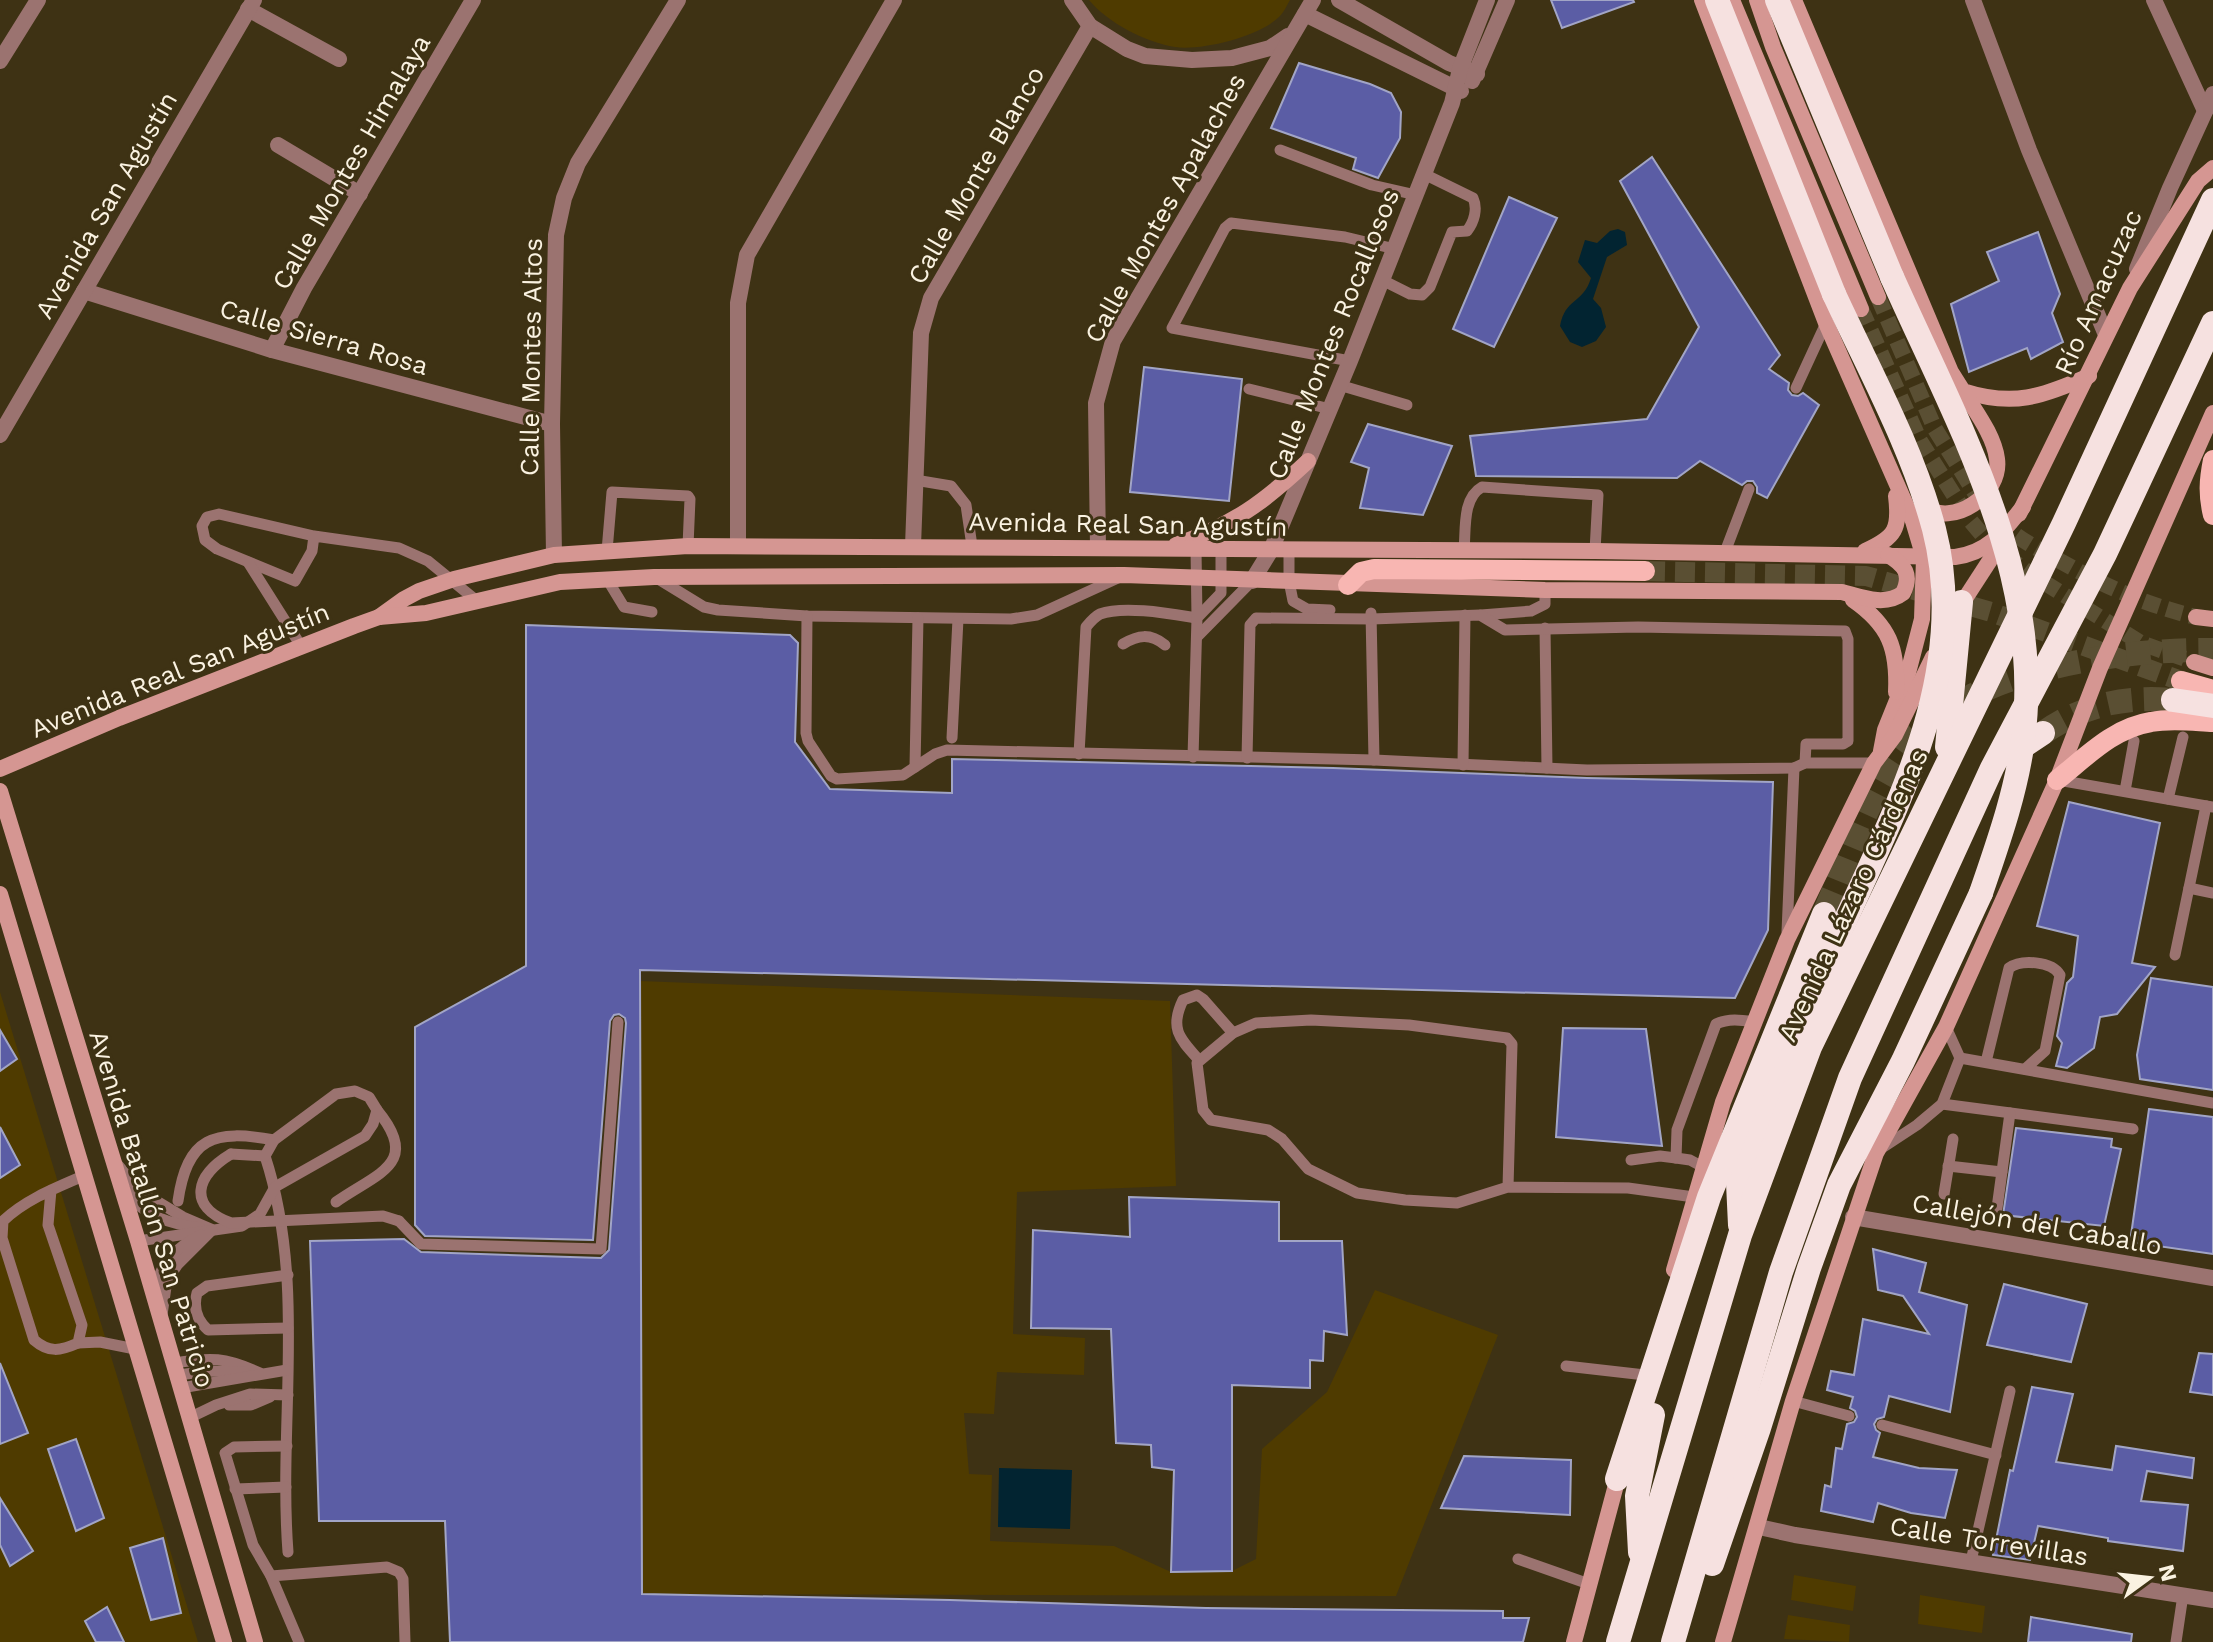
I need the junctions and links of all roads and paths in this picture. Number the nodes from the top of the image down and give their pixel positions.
1 (38, 0) edge
2 (473, 0) edge
3 (678, 0) edge
4 (894, 0) edge
5 (1072, 0) edge
6 (1339, 0) edge
7 (1487, 0) edge
8 (1507, 0) edge
9 (1702, 0) edge
10 (1717, 0) edge
11 (1732, 0) edge
12 (1757, 0) edge
13 (1777, 0) edge
14 (1794, 0) edge
15 (1973, 0) edge
16 (2154, 0) edge
17 (251, 4) edge
18 (1309, 7) edge
19 (1090, 26) junction
20 (1292, 34) junction
21 (339, 59) dead end
22 (0, 61) edge
23 (1460, 69) junction
24 (1477, 74) junction
25 (1457, 94) junction
26 (2213, 94) edge
27 (2205, 111) junction
28 (278, 145) dead end
29 (1280, 150) dead end
30 (2213, 168) edge
31 (1424, 174) junction
32 (360, 194) junction
33 (1416, 195) junction
34 (2213, 200) edge
35 (1395, 249) junction
36 (1382, 280) junction
37 (2130, 288) junction
38 (84, 291) junction
39 (1878, 297) tunnel mouth
40 (1861, 309) tunnel mouth
41 (1826, 323) junction
42 (2213, 323) edge
43 (2106, 335) junction
44 (272, 350) junction
45 (1350, 361) junction
46 (2089, 376) junction
47 (1339, 385) junction
48 (1796, 388) dead end
49 (1249, 389) dead end
50 (1963, 391) junction
51 (1407, 405) dead end
52 (1330, 409) junction
53 (2213, 413) edge
54 (552, 424) junction
55 (0, 435) edge
56 (2213, 460) edge
57 (1308, 461) junction
58 (915, 480) junction
59 (1894, 482) junction
60 (1749, 489) dead end
61 (2023, 507) junction
62 (2213, 515) edge
63 (314, 536) junction
64 (688, 546) junction
65 (738, 546) junction
66 (913, 546) junction
67 (972, 546) junction
68 (1098, 547) junction
69 (1168, 548) junction
70 (1196, 549) junction
71 (1289, 549) junction
72 (1221, 550) junction
73 (1271, 550) junction
74 (1464, 550) junction
75 (607, 551) junction
76 (1595, 551) junction
77 (1725, 552) junction
78 (1859, 554) junction
79 (554, 555) junction
80 (1888, 555) junction
81 (1924, 558) junction
82 (248, 561) junction
83 (1645, 571) tunnel mouth
84 (1124, 575) junction
85 (654, 577) junction
86 (454, 579) junction
87 (607, 579) junction
88 (1198, 579) junction
89 (1221, 579) junction
90 (1252, 581) junction
91 (1289, 581) junction
92 (1348, 585) junction
93 (1545, 590) junction
94 (1842, 592) junction
95 (477, 601) junction
96 (1961, 602) junction
97 (652, 612) dead end
98 (1465, 615) junction
99 (1480, 615) junction
100 (807, 616) junction
101 (379, 617) junction
102 (918, 618) junction
103 (1197, 618) junction
104 (958, 619) junction
105 (1372, 619) junction
106 (1545, 628) junction
107 (1197, 637) junction
108 (1123, 644) dead end
109 (1165, 645) dead end
110 (301, 646) junction
111 (2194, 662) tunnel mouth
112 (2213, 668) edge
113 (2177, 690) joint
114 (2213, 690) edge
115 (2213, 706) edge
116 (1895, 708) junction
117 (2213, 722) edge
118 (2043, 733) tunnel mouth
119 (2183, 737) dead end
120 (952, 738) dead end
121 (2134, 741) dead end
122 (1079, 754) junction
123 (1193, 757) junction
124 (1247, 758) junction
125 (1877, 758) junction
126 (1374, 760) junction
127 (1463, 765) junction
128 (1945, 765) junction
129 (1800, 766) junction
130 (915, 767) junction
131 (1547, 768) junction
132 (1992, 768) junction
133 (0, 769) edge
134 (2057, 780) junction
135 (0, 791) edge
136 (2125, 791) junction
137 (2168, 799) junction
138 (2209, 806) edge
139 (2189, 888) junction
140 (2213, 893) edge
141 (0, 894) edge
142 (1824, 914) tunnel mouth
143 (1787, 940) junction
144 (2175, 955) dead end
145 (618, 1022) dead end
146 (1755, 1022) junction
147 (1946, 1027) junction
148 (1233, 1033) junction
149 (1960, 1058) junction
150 (1199, 1060) junction
151 (1903, 1061) junction
152 (1986, 1062) junction
153 (2025, 1069) junction
154 (2213, 1103) edge
155 (1942, 1104) junction
156 (377, 1110) junction
157 (2010, 1113) junction
158 (2133, 1129) dead end
159 (1953, 1139) dead end
160 (274, 1140) junction
161 (1877, 1151) junction
162 (265, 1156) junction
163 (1676, 1158) junction
164 (114, 1160) junction
165 (1631, 1160) dead end
166 (1948, 1166) junction
167 (1703, 1167) junction
168 (2002, 1172) junction
169 (83, 1176) junction
170 (120, 1181) junction
171 (275, 1187) junction
172 (1508, 1187) junction
173 (51, 1190) junction
174 (1944, 1194) dead end
175 (1694, 1197) junction
176 (178, 1201) dead end
177 (336, 1202) dead end
178 (1997, 1208) dead end
179 (1853, 1217) junction
180 (212, 1229) junction
181 (1740, 1235) junction
182 (138, 1241) junction
183 (288, 1275) junction
184 (2213, 1278) edge
185 (1680, 1292) junction
186 (159, 1312) junction
187 (288, 1328) junction
188 (78, 1343) junction
189 (135, 1349) junction
190 (1566, 1366) dead end
191 (287, 1370) junction
192 (260, 1373) junction
193 (178, 1375) junction
194 (1645, 1375) junction
195 (2010, 1391) dead end
196 (288, 1395) junction
197 (1793, 1401) junction
198 (1849, 1416) dead end
199 (189, 1418) junction
200 (1882, 1425) dead end
201 (287, 1446) junction
202 (1996, 1455) junction
203 (1617, 1479) junction
204 (286, 1487) junction
205 (235, 1489) junction
206 (1759, 1527) junction
207 (288, 1552) dead end
208 (1518, 1559) dead end
209 (1971, 1561) junction
210 (1641, 1564) junction
211 (271, 1576) junction
212 (1589, 1584) junction
213 (2183, 1595) junction
214 (2213, 1600) edge
215 (224, 1642) edge
216 (255, 1642) edge
217 (299, 1642) edge
218 (405, 1642) edge
219 (1574, 1642) edge
220 (1618, 1642) edge
221 (1673, 1642) edge
222 (1685, 1642) edge
223 (1723, 1642) edge
224 (2176, 1642) edge

1 - 22 street
2 - 32 street, Calle Montes Himalaya
3 - 54 street, Calle Montes Altos
4 - 65 street
5 - 19 street
6 - 23 street
7 - 23 street, Calle Montes Rocallosos
8 - 24 street, Calle Montes Rocallosos
9 - 41 main road
10 - 181 highway, bridge
11 - 40 main road
12 - 39 main road
13 - 151 highway, bridge
14 - 50 main road
15 - 43 street
16 - 27 street
17 - 21 street
17 - 38 street, Avenida San Agustín
18 - 20 street, Calle Montes Apalaches
18 - 25 street
19 - 20 street
19 - 58 street, Calle Monte Blanco
20 - 68 street, Calle Montes Apalaches
23 - 24 street
23 - 25 street, Calle Montes Rocallosos
24 - 25 street, Calle Montes Rocallosos
25 - 31 street, Calle Montes Rocallosos
26 - 27 street, Río Amacuzac
27 - 37 street, Río Amacuzac
28 - 32 street
29 - 33 lane
30 - 37 main road
31 - 33 street, Calle Montes Rocallosos
31 - 36 lane
32 - 44 street, Calle Montes Himalaya
33 - 35 street, Calle Montes Rocallosos
34 - 128 highway, Avenida Lázaro Cárdenas
35 - 36 street, Calle Montes Rocallosos
35 - 45 lane
36 - 45 street, Calle Montes Rocallosos
37 - 43 main road, Río Amacuzac
38 - 44 street, Calle Sierra Rosa
38 - 55 street, Avenida San Agustín
41 - 48 lane
41 - 59 main road
42 - 132 highway
43 - 46 main road, Río Amacuzac
44 - 54 street, Calle Sierra Rosa
45 - 47 street, Calle Montes Rocallosos
46 - 50 main road
46 - 61 main road, Río Amacuzac
47 - 51 lane
47 - 52 street, Calle Montes Rocallosos
49 - 52 lane
50 - 59 main road
52 - 57 street, Calle Montes Rocallosos
53 - 134 main road
54 - 79 street, Calle Montes Altos
56 - 62 main road
57 - 69 main road
57 - 73 street, Calle Montes Rocallosos
58 - 66 street, Calle Monte Blanco
58 - 67 lane
59 - 78 main road
59 - 81 main road
60 - 77 lane
61 - 81 main road, Avenida Real San Agustín
61 - 96 main road, Avenida Lázaro Cárdenas
63 - 82 lane
63 - 82 lane
63 - 86 lane
64 - 65 main road, Avenida Real San Agustín
64 - 75 main road, Avenida Real San Agustín
64 - 75 lane
65 - 66 main road, Avenida Real San Agustín
66 - 67 main road, Avenida Real San Agustín
67 - 68 main road, Avenida Real San Agustín
68 - 69 main road, Avenida Real San Agustín
69 - 70 main road, Avenida Real San Agustín
70 - 72 main road, Avenida Real San Agustín
70 - 88 lane
71 - 73 main road, Avenida Real San Agustín
71 - 74 main road, Avenida Real San Agustín
71 - 91 lane
72 - 73 main road, Avenida Real San Agustín
72 - 89 lane
73 - 90 street, Calle Montes Rocallosos
74 - 76 main road, Avenida Real San Agustín
74 - 76 lane
75 - 79 main road, Avenida Real San Agustín
76 - 77 main road, Avenida Real San Agustín
77 - 78 main road, Avenida Real San Agustín
78 - 80 main road, Avenida Real San Agustín
79 - 86 main road, Avenida Real San Agustín
80 - 81 main road, Avenida Real San Agustín
80 - 94 main road, Avenida Real San Agustín
81 - 116 main road
82 - 110 lane
83 - 92 main road
84 - 85 main road, Avenida Real San Agustín
84 - 88 main road, Avenida Real San Agustín
84 - 104 lane
85 - 87 main road, Avenida Real San Agustín
85 - 100 lane
86 - 95 lane
86 - 101 main road, Avenida Real San Agustín
87 - 95 main road, Avenida Real San Agustín
87 - 97 lane
88 - 89 main road, Avenida Real San Agustín
88 - 103 lane
89 - 90 main road, Avenida Real San Agustín
89 - 103 lane
90 - 91 main road, Avenida Real San Agustín
90 - 107 lane
91 - 92 main road, Avenida Real San Agustín
91 - 105 lane
92 - 93 main road, Avenida Real San Agustín
93 - 94 main road, Avenida Real San Agustín
93 - 99 lane
94 - 116 main road
95 - 101 main road, Avenida Real San Agustín
96 - 125 main road, Avenida Lázaro Cárdenas
96 - 128 highway
98 - 99 lane
98 - 105 lane
98 - 127 lane
99 - 106 lane
100 - 102 lane
100 - 130 lane
101 - 110 main road, Avenida Real San Agustín
102 - 104 lane
102 - 130 lane
103 - 107 lane
103 - 122 lane
104 - 120 lane
105 - 124 lane
105 - 126 lane
106 - 129 lane
106 - 131 lane
107 - 123 lane
108 - 109 lane
110 - 133 main road, Avenida Real San Agustín
111 - 112 main road
113 - 114 main road
113 - 115 highway
116 - 125 main road
117 - 134 main road
118 - 132 highway
119 - 137 lane
121 - 136 lane
122 - 123 lane
122 - 130 lane
123 - 124 lane
124 - 126 lane
125 - 129 lane
125 - 143 main road, Avenida Lázaro Cárdenas
126 - 127 lane
127 - 131 lane
128 - 181 highway, Avenida Lázaro Cárdenas
129 - 131 lane
129 - 143 lane
132 - 221 highway
134 - 136 lane
134 - 147 main road
135 - 164 main road, Avenida Batallón San Patricio
136 - 137 lane
137 - 138 lane
138 - 139 lane
139 - 140 lane
139 - 144 lane
141 - 169 main road
142 - 185 highway
143 - 146 main road, Avenida Lázaro Cárdenas
145 - 162 lane, bridge
146 - 163 lane
146 - 167 main road, Avenida Lázaro Cárdenas
147 - 149 lane
147 - 161 main road
148 - 150 lane
148 - 150 lane
148 - 172 lane
149 - 152 lane
149 - 155 lane
150 - 172 lane
151 - 161 highway
151 - 222 highway
152 - 153 lane
152 - 153 lane
153 - 154 lane
155 - 157 lane
155 - 161 lane
156 - 160 lane
156 - 171 lane
156 - 177 lane
157 - 158 lane
157 - 168 lane
159 - 166 lane
160 - 162 lane
160 - 176 lane
161 - 179 main road
162 - 171 lane
163 - 165 lane
163 - 167 lane
164 - 170 main road, Avenida Batallón San Patricio
164 - 180 lane
166 - 168 lane
166 - 174 lane
167 - 175 main road, Avenida Lázaro Cárdenas
168 - 178 lane
169 - 173 lane
169 - 189 main road
170 - 180 lane
170 - 182 main road, Avenida Batallón San Patricio
171 - 180 lane
171 - 183 lane
172 - 175 lane
173 - 188 lane
173 - 188 lane
175 - 194 main road, Avenida Lázaro Cárdenas
179 - 184 street, Callejón del Caballo
179 - 197 main road
180 - 182 lane
180 - 186 lane
181 - 210 highway, Avenida Lázaro Cárdenas
182 - 186 main road, Avenida Batallón San Patricio
183 - 187 lane
183 - 187 lane
185 - 203 highway
185 - 210 highway
186 - 193 main road, Avenida Batallón San Patricio
187 - 191 lane
188 - 189 lane
189 - 215 main road
190 - 194 lane
191 - 192 lane
191 - 196 lane
192 - 193 lane
192 - 193 lane
193 - 199 main road, Avenida Batallón San Patricio
194 - 203 main road, Avenida Lázaro Cárdenas
195 - 202 lane
196 - 199 lane
196 - 201 lane
197 - 198 lane
197 - 206 main road
199 - 216 main road, Avenida Batallón San Patricio
200 - 202 lane
201 - 204 lane
201 - 205 lane
202 - 209 lane
203 - 212 main road, Avenida Lázaro Cárdenas
204 - 205 lane
204 - 207 lane
205 - 211 lane
206 - 209 street, Calle Torrevillas
206 - 223 main road
208 - 212 lane
209 - 213 street, Calle Torrevillas
210 - 220 highway, Avenida Lázaro Cárdenas
211 - 217 lane
211 - 218 lane
212 - 219 main road, Avenida Lázaro Cárdenas
213 - 214 street, Calle Torrevillas
213 - 224 lane

